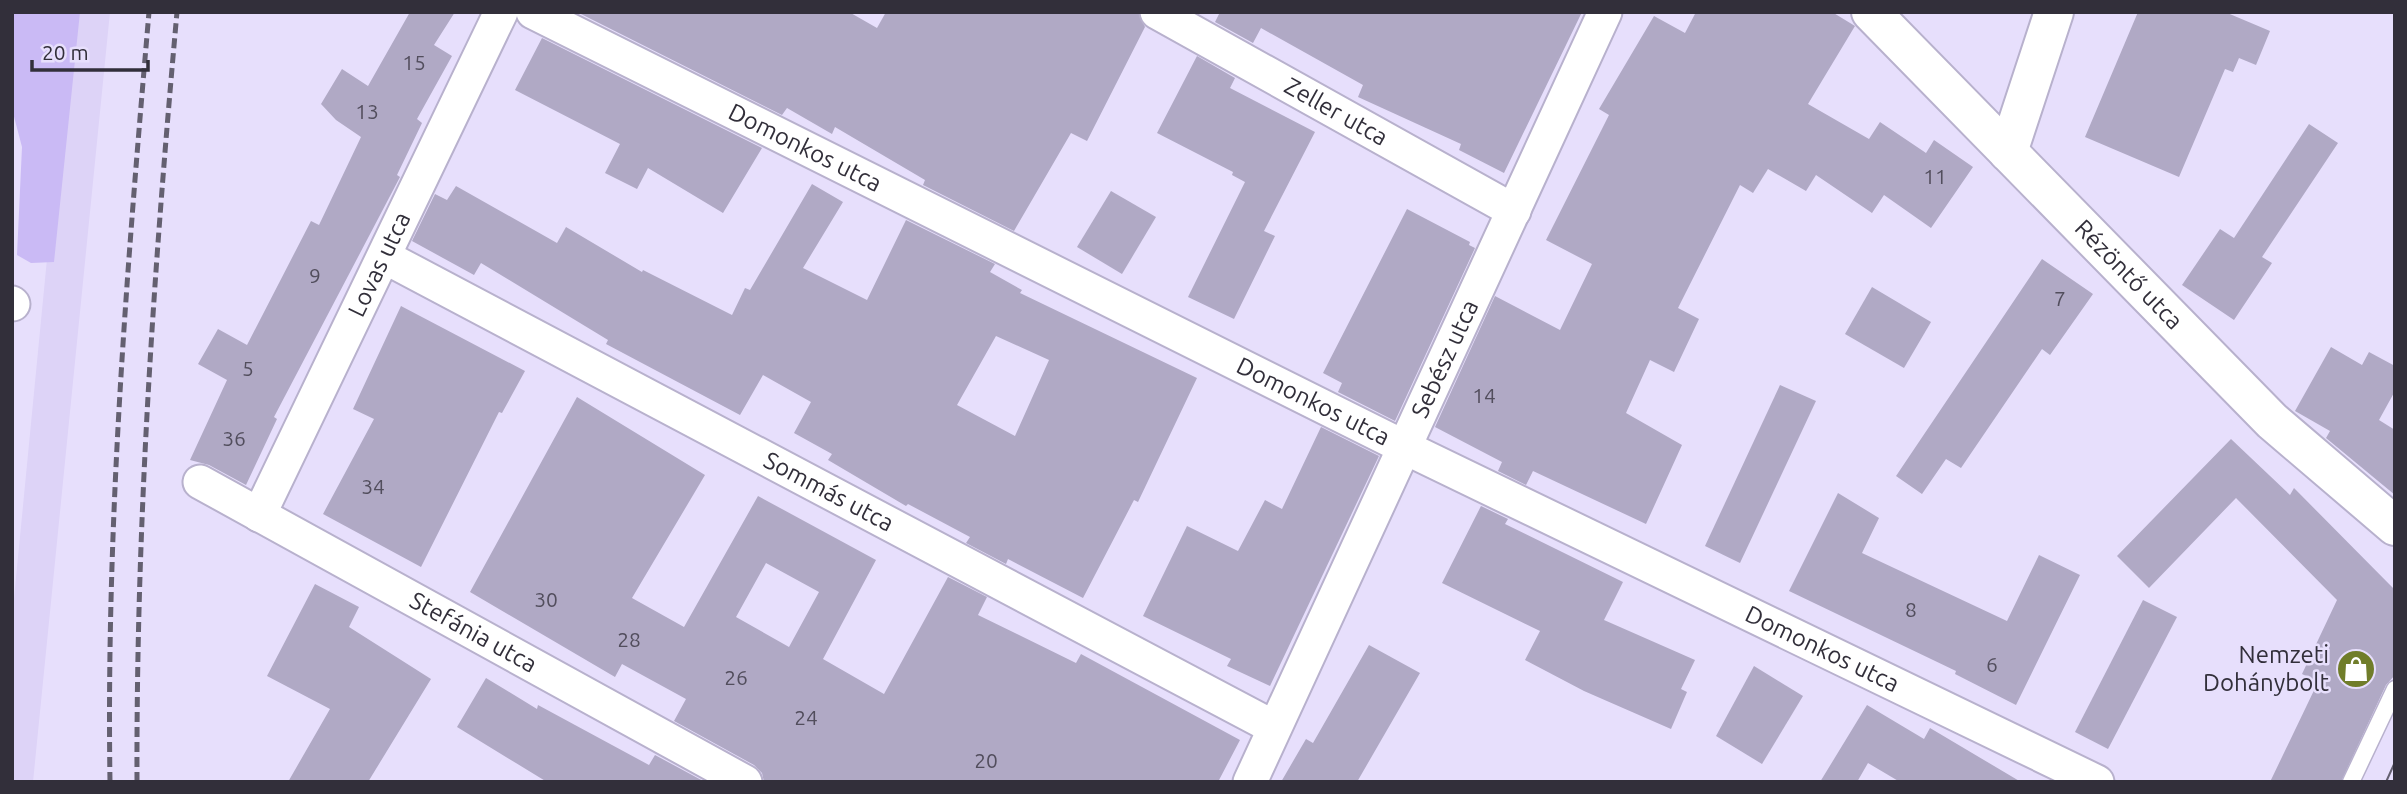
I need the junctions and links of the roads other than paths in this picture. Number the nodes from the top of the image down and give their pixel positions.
1 (501, 12) edge
2 (533, 12) edge
3 (1157, 12) edge
4 (1605, 12) edge
5 (1871, 12) edge
6 (2054, 12) edge
7 (2008, 152) junction
8 (1514, 211) junction
9 (385, 257) junction
10 (1406, 448) junction
11 (200, 482) dead end
12 (260, 515) junction
13 (2395, 526) edge
14 (2395, 689) edge
15 (1273, 727) junction
16 (745, 782) edge
17 (1250, 782) edge
18 (2097, 782) edge
19 (2351, 782) edge

1 - 9 street, Lovas utca
2 - 10 street, Domonkos utca
3 - 8 street, Zeller utca
4 - 8 street, Sebész utca
5 - 7 main road, Rézöntő utca
6 - 7 main road
7 - 13 main road, Rézöntő utca
8 - 10 street, Sebész utca
9 - 12 street, Lovas utca
9 - 15 street, Sommás utca
10 - 15 street, Sebész utca
10 - 18 street, Domonkos utca
11 - 12 street, Stefánia utca
12 - 16 street, Stefánia utca
14 - 19 lane
15 - 17 street, Sebész utca

